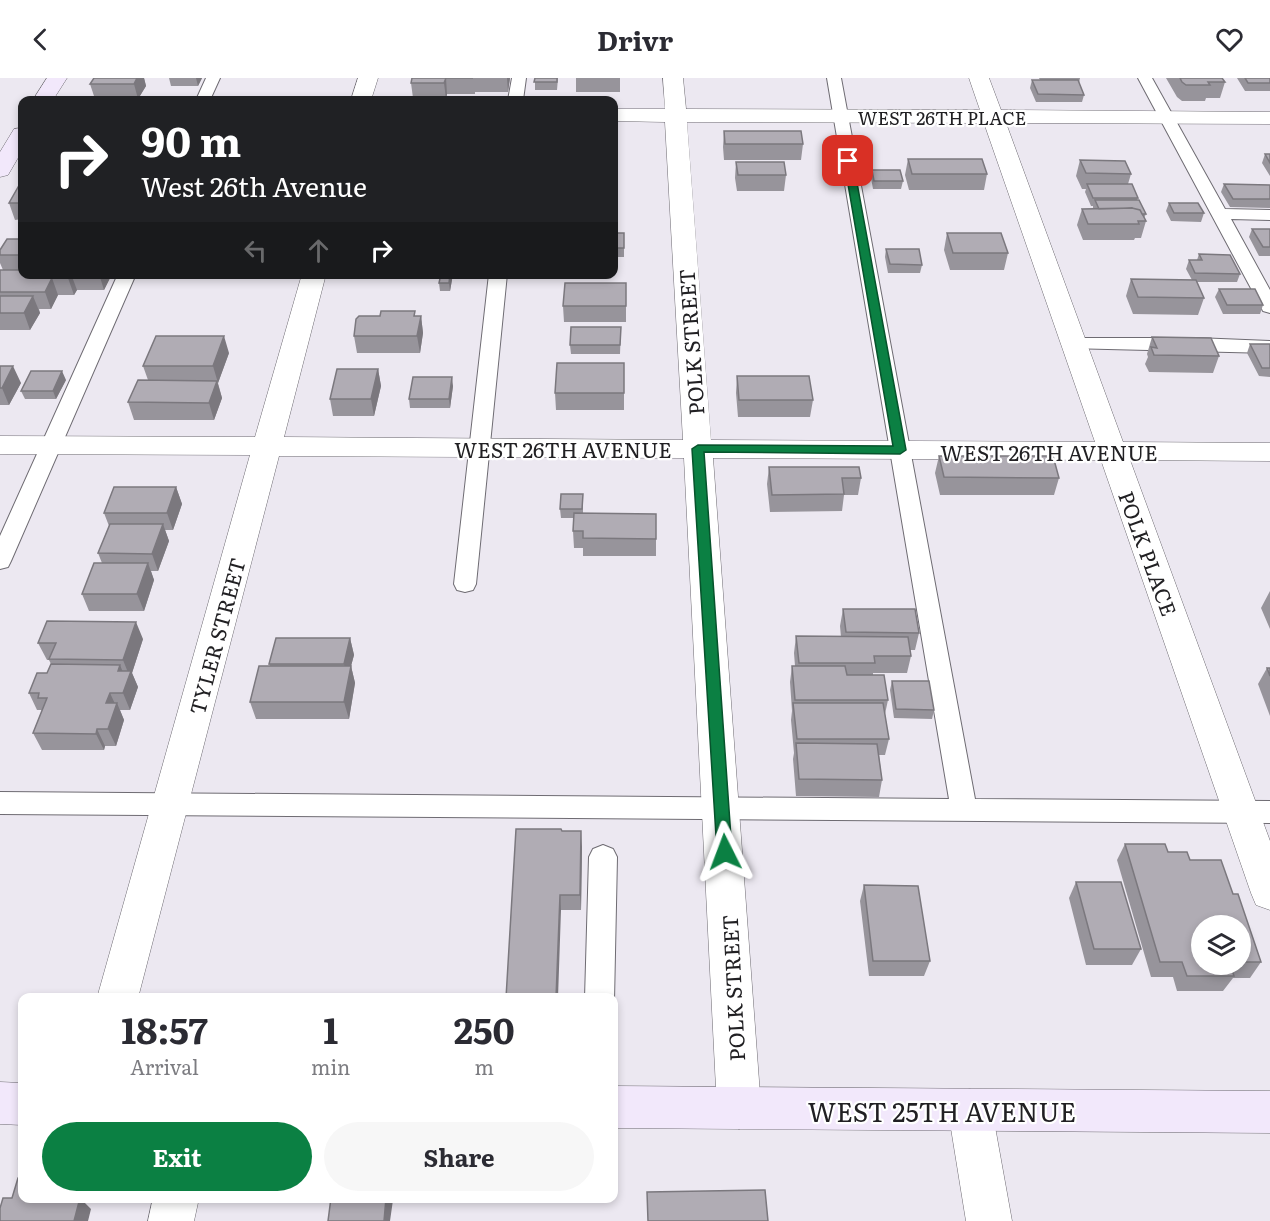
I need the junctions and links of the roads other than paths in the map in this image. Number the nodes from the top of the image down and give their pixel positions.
1 (57, 78) edge
2 (213, 78) edge
3 (368, 78) edge
4 (519, 78) edge
5 (673, 78) edge
6 (834, 78) edge
7 (979, 78) edge
8 (1145, 78) edge
9 (46, 96) edge
10 (205, 96) edge
11 (363, 96) edge
12 (517, 96) edge
13 (618, 115) edge
14 (676, 116) junction
15 (840, 116) junction
16 (992, 117) junction
17 (1167, 118) junction
18 (1270, 118) edge
19 (18, 141) edge
20 (0, 170) edge
21 (1219, 214) junction
22 (1270, 215) edge
23 (125, 279) edge
24 (313, 279) edge
25 (497, 279) edge
26 (1270, 307) edge
27 (1074, 344) junction
28 (1270, 347) edge
29 (0, 445) edge
30 (52, 445) junction
31 (267, 446) junction
32 (479, 448) junction
33 (698, 449) junction
34 (900, 450) junction
35 (1112, 451) junction
36 (1270, 452) edge
37 (0, 561) edge
38 (465, 584) dead end
39 (0, 802) edge
40 (171, 804) junction
41 (722, 808) junction
42 (964, 810) junction
43 (1256, 812) edge
44 (603, 857) dead end
45 (1270, 893) edge
46 (118, 993) edge
47 (600, 993) edge
48 (0, 1103) edge
49 (18, 1104) edge
50 (618, 1107) edge
51 (739, 1108) junction
52 (970, 1110) junction
53 (1270, 1112) edge
54 (175, 1203) edge
55 (171, 1221) edge
56 (989, 1221) edge

1 - 9 street
2 - 10 lane
3 - 11 street
4 - 12 lane
5 - 14 street, POLK STREET
6 - 15 lane
7 - 16 street, POLK PLACE
8 - 17 lane
13 - 14 street, WEST 26TH PLACE
14 - 15 street, WEST 26TH PLACE
14 - 33 street, POLK STREET
15 - 16 street, WEST 26TH PLACE
15 - 34 lane
16 - 17 street, WEST 26TH PLACE
16 - 27 street, POLK PLACE
17 - 18 street, WEST 26TH PLACE
17 - 21 lane
19 - 20 street
21 - 22 lane
21 - 26 lane
23 - 30 lane
24 - 31 street, TYLER STREET
25 - 32 lane
27 - 28 lane
27 - 35 street, POLK PLACE
29 - 30 street, WEST 26TH AVENUE
30 - 31 street, WEST 26TH AVENUE
30 - 37 lane
31 - 32 street, WEST 26TH AVENUE
31 - 40 street, TYLER STREET
32 - 33 street, WEST 26TH AVENUE
32 - 38 lane
33 - 34 street, WEST 26TH AVENUE
33 - 41 street, POLK STREET
34 - 35 street, WEST 26TH AVENUE
34 - 42 lane
35 - 36 street, WEST 26TH AVENUE
35 - 43 street, POLK PLACE
39 - 40 lane
40 - 41 lane
40 - 46 street, TYLER STREET
41 - 42 lane
41 - 51 street, POLK STREET
42 - 43 lane
43 - 45 street, POLK PLACE
44 - 47 lane
48 - 49 street
50 - 51 street, WEST 25TH AVENUE
51 - 52 street, WEST 25TH AVENUE
52 - 53 street, WEST 25TH AVENUE
52 - 56 street
54 - 55 street

